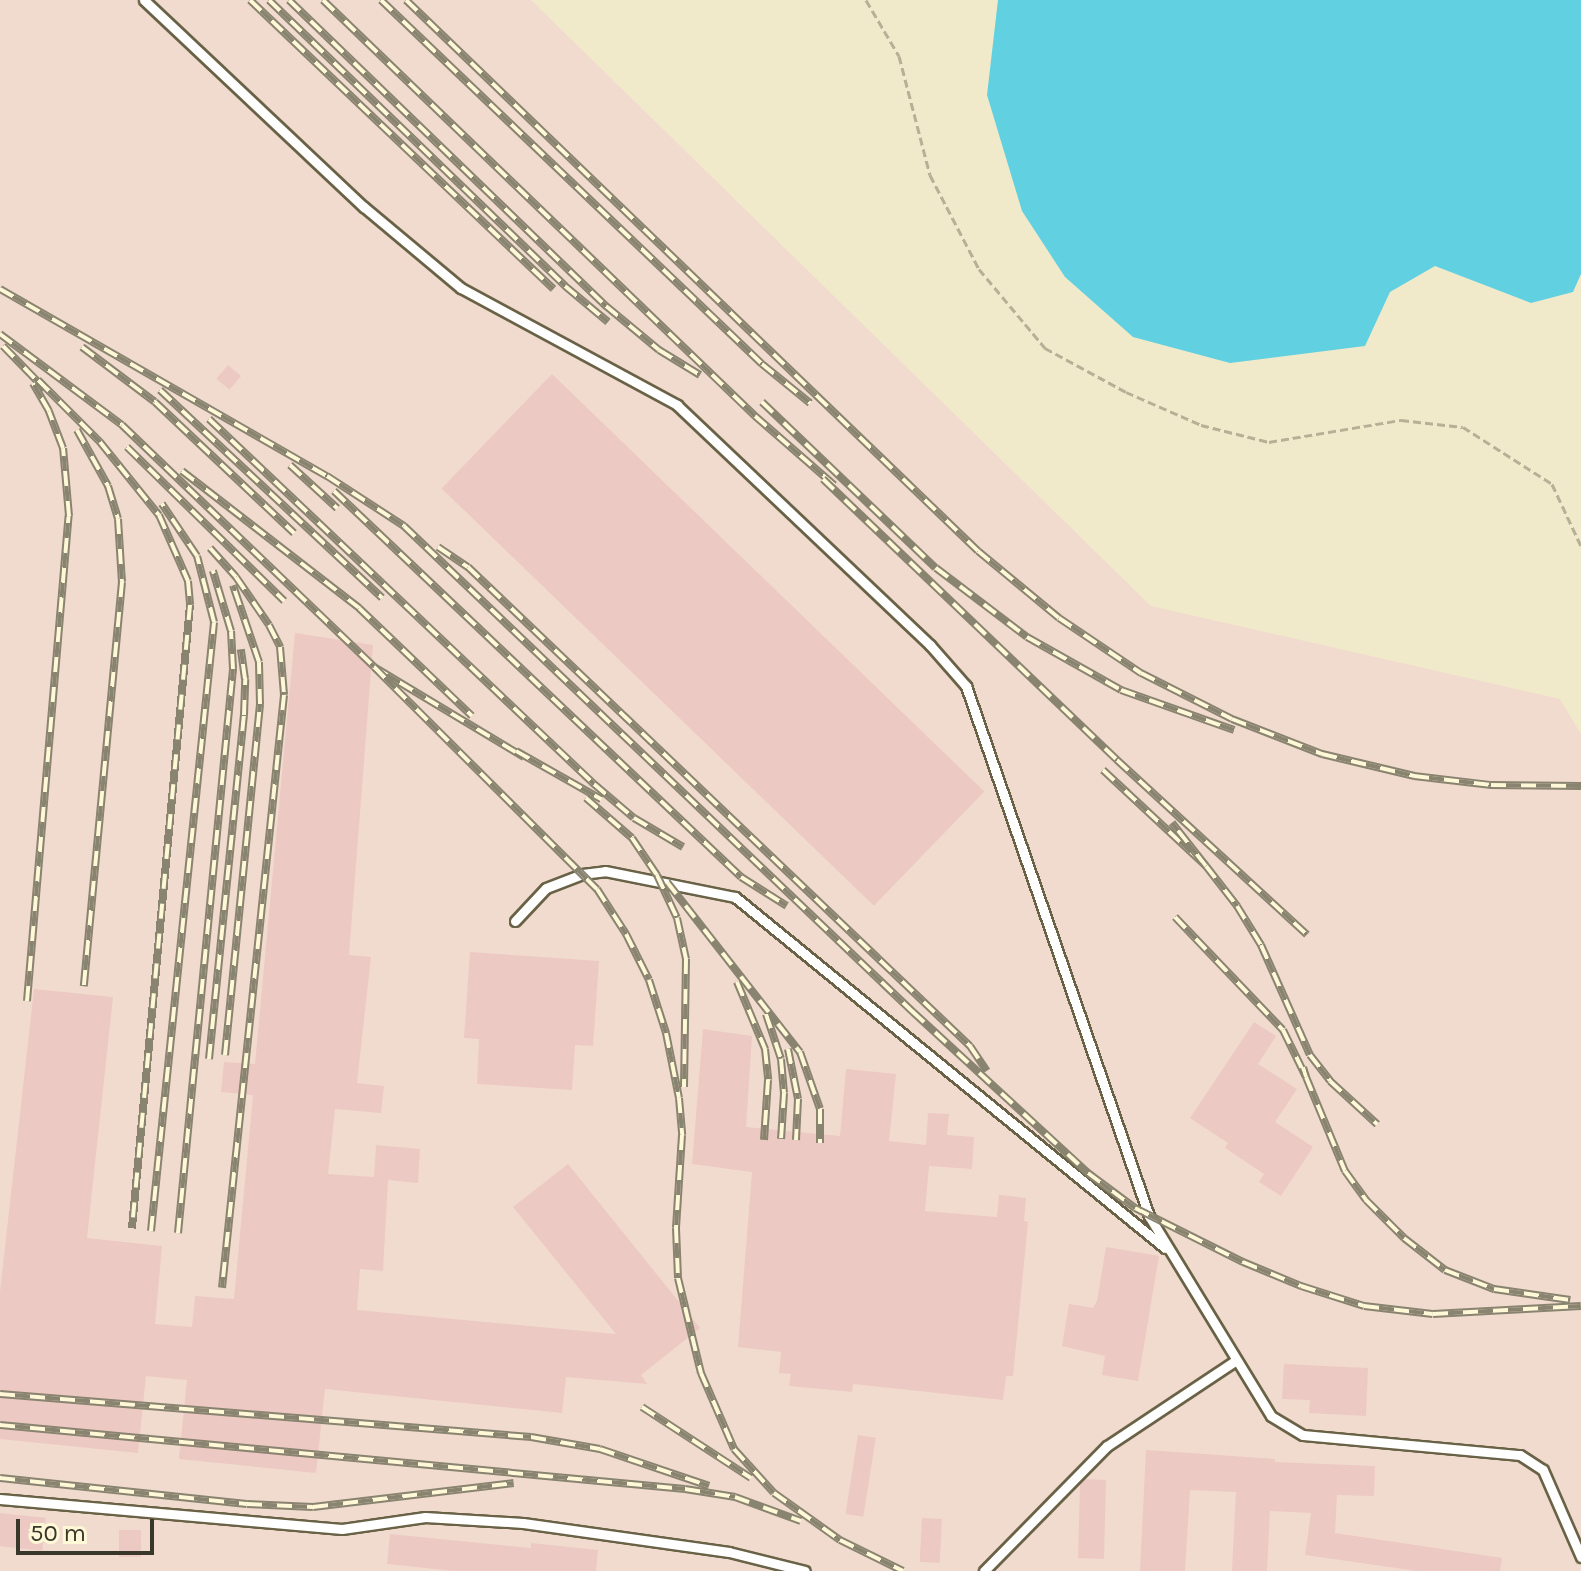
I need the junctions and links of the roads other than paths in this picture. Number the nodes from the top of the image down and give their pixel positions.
1 (144, 0) edge
2 (515, 921) dead end
3 (1171, 1253) junction
4 (1235, 1361) junction
5 (0, 1499) edge
6 (1581, 1557) edge
7 (805, 1571) edge
8 (984, 1571) edge

1 - 3 lane
2 - 3 lane
3 - 4 lane
4 - 6 lane
4 - 8 lane
5 - 7 lane

